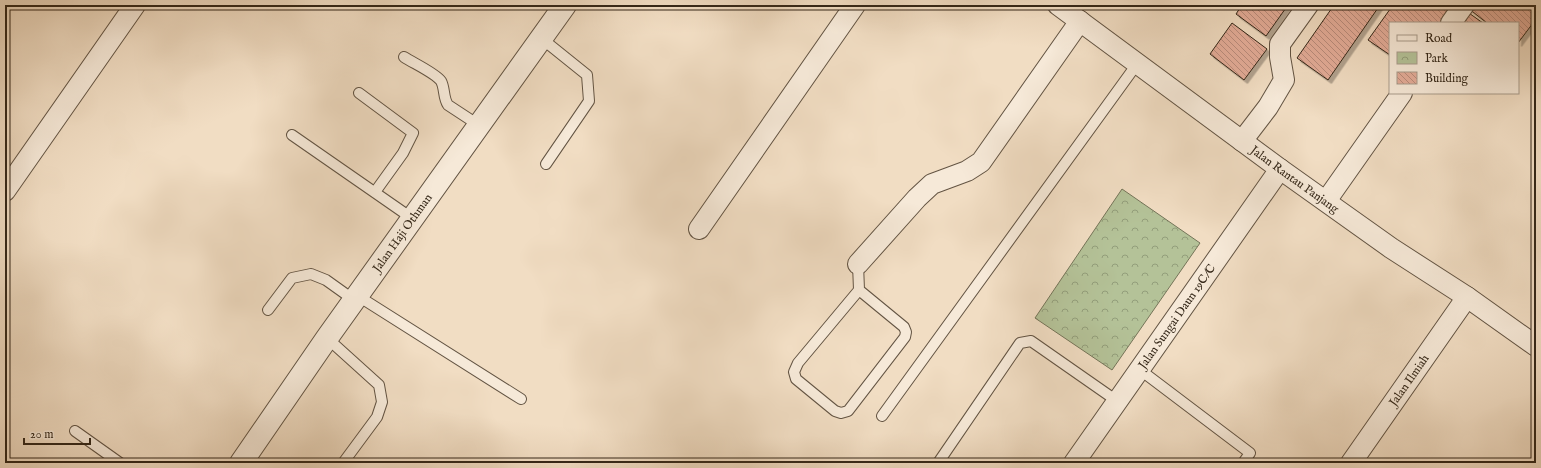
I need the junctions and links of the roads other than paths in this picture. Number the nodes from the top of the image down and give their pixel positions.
1 (135, 5) edge
2 (565, 5) edge
3 (855, 5) edge
4 (1058, 5) edge
5 (1308, 5) edge
6 (1464, 5) edge
7 (1080, 21) junction
8 (1452, 22) edge
9 (541, 38) junction
10 (404, 57) dead end
11 (1137, 64) junction
12 (360, 93) dead end
13 (1401, 94) edge
14 (480, 126) junction
15 (292, 135) dead end
16 (1242, 141) junction
17 (546, 164) dead end
18 (1280, 169) junction
19 (5, 191) edge
20 (375, 192) junction
21 (1326, 201) junction
22 (413, 219) junction
23 (699, 229) dead end
24 (858, 264) joint
25 (859, 290) junction
26 (1468, 297) junction
27 (356, 298) junction
28 (268, 310) dead end
29 (327, 338) junction
30 (1536, 346) edge
31 (1139, 369) junction
32 (522, 399) dead end
33 (1117, 401) junction
34 (882, 416) dead end
35 (75, 431) dead end
36 (120, 463) edge
37 (241, 463) edge
38 (343, 463) edge
39 (938, 463) edge
40 (1074, 463) edge
41 (1243, 463) edge
42 (1351, 463) edge

1 - 19 street
2 - 9 street, Jalan Haji Othman
3 - 23 street
4 - 7 street, Jalan Rantau Panjang
5 - 16 street
6 - 8 street
7 - 11 street, Jalan Rantau Panjang
7 - 24 street
9 - 14 street, Jalan Haji Othman
9 - 17 lane
10 - 14 lane
11 - 16 street, Jalan Rantau Panjang
11 - 34 lane
12 - 20 lane
13 - 21 street
14 - 22 street, Jalan Haji Othman
15 - 20 lane
16 - 18 street, Jalan Rantau Panjang
18 - 21 street, Jalan Rantau Panjang
18 - 31 street, Jalan Sungai Daun 19C/C
20 - 22 lane
21 - 26 street, Jalan Rantau Panjang
22 - 27 street, Jalan Haji Othman
24 - 25 lane
25 - 25 lane
26 - 30 street, Jalan Rantau Panjang
26 - 42 street, Jalan Ilmiah
27 - 28 lane
27 - 29 street, Jalan Haji Othman
27 - 32 lane
29 - 37 street, Jalan Haji Othman
29 - 38 lane
31 - 33 street, Jalan Sungai Daun 19C/C
31 - 41 lane
33 - 39 lane
33 - 40 street, Jalan Sungai Daun 19C/C
35 - 36 lane

